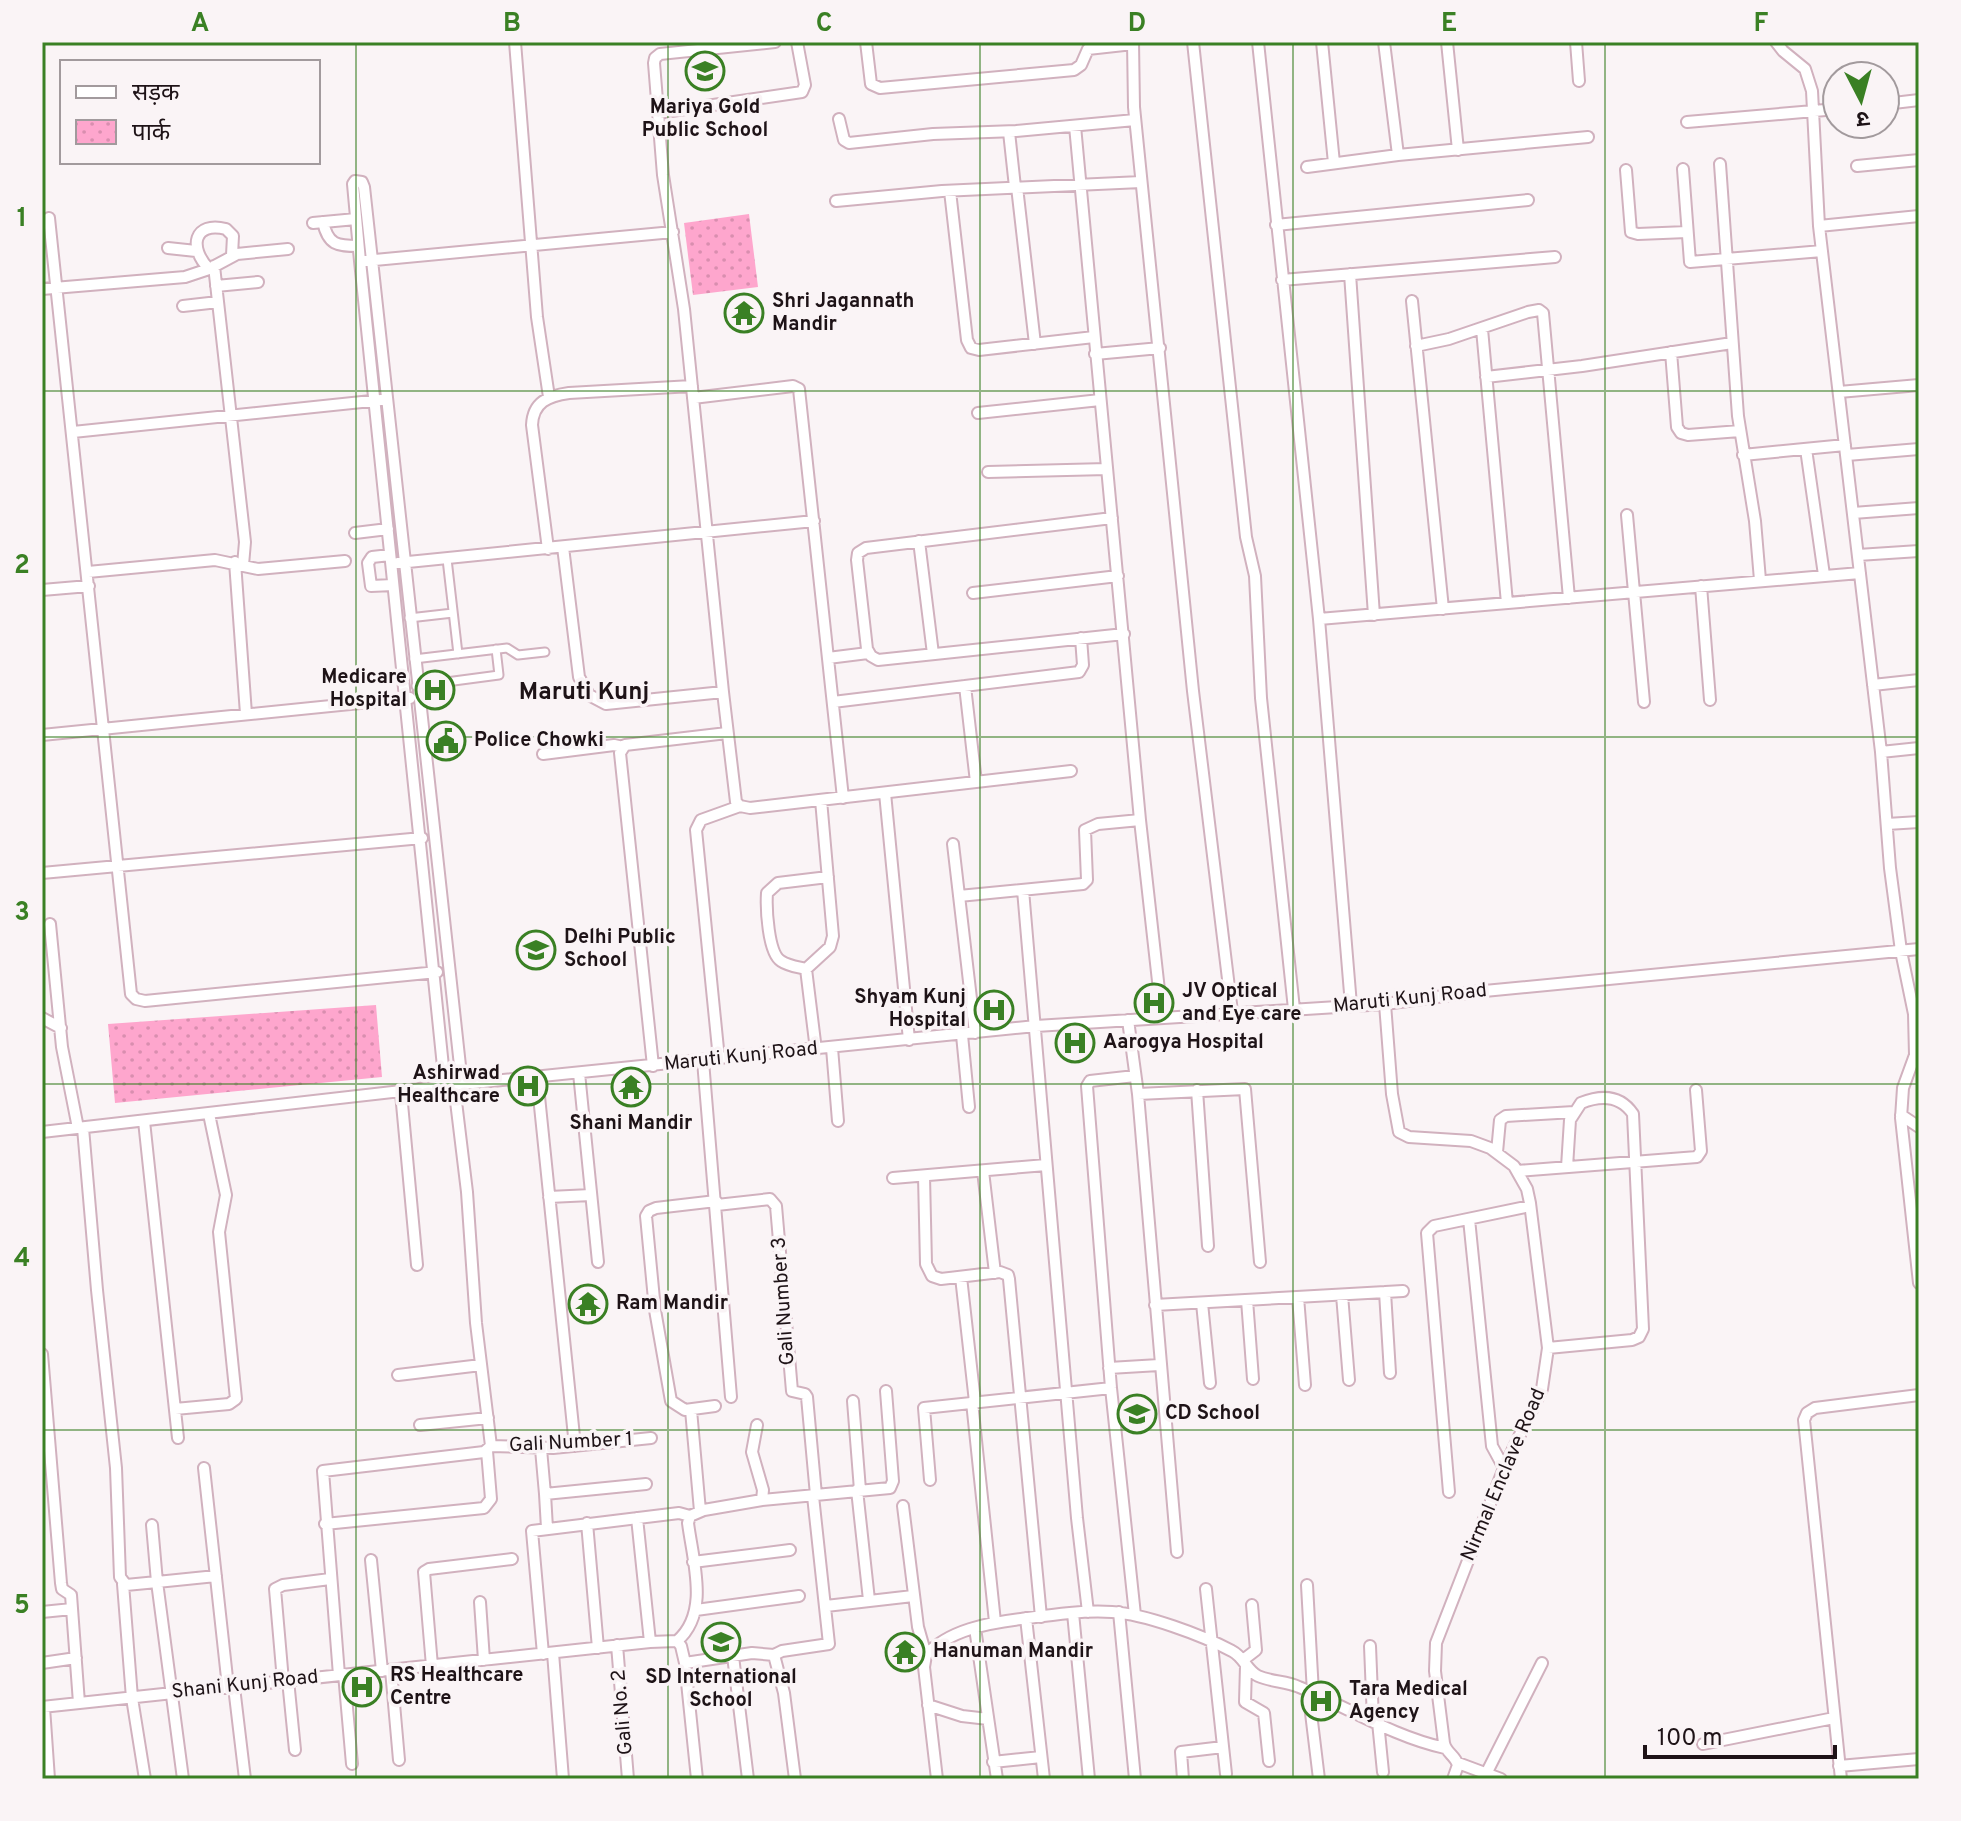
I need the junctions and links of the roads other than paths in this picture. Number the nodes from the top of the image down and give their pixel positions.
1 (515, 42) edge
2 (775, 42) edge
3 (797, 42) edge
4 (866, 42) edge
5 (1193, 42) edge
6 (1258, 42) edge
7 (1322, 42) edge
8 (1384, 42) edge
9 (1447, 42) edge
10 (1576, 42) edge
11 (1765, 42) edge
12 (1133, 43) edge
13 (1777, 43) edge
14 (1579, 81) dead end
15 (1821, 110) edge
16 (1812, 111) junction
17 (658, 113) junction
18 (839, 119) dead end
19 (1135, 120) junction
20 (1687, 122) dead end
21 (1075, 126) junction
22 (1009, 132) junction
23 (1588, 137) dead end
24 (1458, 150) junction
25 (1398, 155) junction
26 (1919, 160) edge
27 (1334, 163) junction
28 (1720, 164) dead end
29 (1857, 166) dead end
30 (1307, 167) dead end
31 (1683, 169) dead end
32 (1626, 170) dead end
33 (1141, 182) junction
34 (1081, 185) junction
35 (1016, 187) junction
36 (950, 191) junction
37 (1528, 200) dead end
38 (836, 201) dead end
39 (1919, 216) edge
40 (49, 218) dead end
41 (356, 219) junction
42 (1276, 225) junction
43 (1819, 226) junction
44 (673, 232) junction
45 (1687, 232) junction
46 (531, 244) junction
47 (358, 246) junction
48 (168, 248) dead end
49 (288, 249) dead end
50 (196, 251) junction
51 (1822, 251) junction
52 (232, 255) junction
53 (1555, 257) dead end
54 (1728, 258) junction
55 (365, 261) junction
56 (211, 268) junction
57 (1350, 274) junction
58 (1282, 280) junction
59 (258, 282) dead end
60 (216, 286) junction
61 (57, 288) junction
62 (42, 289) edge
63 (1412, 301) dead end
64 (218, 302) junction
65 (183, 306) dead end
66 (1482, 329) junction
67 (1094, 337) junction
68 (1732, 343) junction
69 (1035, 344) junction
70 (1416, 346) junction
71 (1160, 348) junction
72 (1671, 352) junction
73 (1095, 354) junction
74 (1548, 370) junction
75 (1486, 377) junction
76 (1919, 385) edge
77 (693, 392) junction
78 (1839, 392) junction
79 (549, 397) junction
80 (380, 400) junction
81 (1100, 400) junction
82 (978, 413) dead end
83 (230, 415) junction
84 (1740, 431) junction
85 (73, 432) junction
86 (1806, 449) junction
87 (1919, 449) edge
88 (1846, 450) junction
89 (1743, 455) junction
90 (1107, 469) junction
91 (988, 472) dead end
92 (1919, 508) edge
93 (1853, 513) junction
94 (1627, 515) dead end
95 (1112, 518) junction
96 (814, 521) junction
97 (388, 529) junction
98 (355, 533) dead end
99 (708, 533) junction
100 (919, 541) junction
101 (563, 547) junction
102 (548, 549) junction
103 (1919, 551) edge
104 (1858, 555) junction
105 (390, 559) junction
106 (447, 559) junction
107 (345, 561) dead end
108 (403, 563) junction
109 (239, 564) junction
110 (88, 572) junction
111 (1860, 573) junction
112 (1824, 575) junction
113 (1118, 576) junction
114 (1760, 580) junction
115 (393, 585) junction
116 (89, 586) junction
117 (1701, 586) junction
118 (42, 590) edge
119 (1635, 592) junction
120 (973, 593) dead end
121 (1569, 598) junction
122 (1507, 603) junction
123 (1443, 609) junction
124 (453, 613) junction
125 (1374, 615) junction
126 (409, 618) junction
127 (1319, 619) junction
128 (1124, 634) junction
129 (1081, 638) junction
130 (496, 649) junction
131 (545, 652) dead end
132 (868, 653) junction
133 (458, 654) junction
134 (933, 654) junction
135 (828, 658) junction
136 (413, 659) junction
137 (1919, 680) edge
138 (1873, 685) junction
139 (965, 686) junction
140 (417, 692) junction
141 (723, 692) junction
142 (404, 699) junction
143 (1710, 700) dead end
144 (833, 702) junction
145 (1644, 702) dead end
146 (246, 714) junction
147 (103, 729) junction
148 (727, 733) junction
149 (42, 735) edge
150 (623, 747) junction
151 (1919, 748) edge
152 (1881, 752) junction
153 (543, 754) dead end
154 (1071, 771) dead end
155 (976, 782) junction
156 (885, 793) junction
157 (843, 798) junction
158 (821, 800) junction
159 (740, 806) junction
160 (1140, 820) junction
161 (1919, 822) edge
162 (1887, 824) junction
163 (419, 838) junction
164 (433, 838) junction
165 (953, 844) dead end
166 (116, 865) junction
167 (42, 873) edge
168 (828, 877) junction
169 (1023, 890) junction
170 (959, 896) junction
171 (50, 924) dead end
172 (1919, 949) edge
173 (1901, 951) junction
174 (806, 969) junction
175 (448, 972) junction
176 (433, 973) junction
177 (1385, 1004) junction
178 (1351, 1005) junction
179 (1294, 1009) junction
180 (1916, 1010) edge
181 (1232, 1012) junction
182 (1162, 1017) junction
183 (42, 1018) edge
184 (1128, 1020) junction
185 (1036, 1026) junction
186 (61, 1028) junction
187 (975, 1033) junction
188 (962, 1035) junction
189 (909, 1040) junction
190 (832, 1048) junction
191 (816, 1050) junction
192 (719, 1059) junction
193 (1916, 1060) edge
194 (703, 1061) junction
195 (653, 1066) junction
196 (579, 1073) junction
197 (1135, 1076) junction
198 (537, 1077) junction
199 (453, 1085) junction
200 (1197, 1090) junction
201 (1696, 1090) dead end
202 (401, 1093) junction
203 (1138, 1094) junction
204 (969, 1107) dead end
205 (1574, 1112) junction
206 (209, 1114) junction
207 (1901, 1115) junction
208 (144, 1121) junction
209 (838, 1121) dead end
210 (1919, 1127) edge
211 (80, 1128) junction
212 (42, 1132) edge
213 (1497, 1152) junction
214 (1636, 1162) junction
215 (1046, 1165) junction
216 (1567, 1167) junction
217 (983, 1171) junction
218 (1517, 1171) junction
219 (924, 1176) junction
220 (893, 1178) dead end
221 (591, 1195) junction
222 (549, 1197) junction
223 (716, 1203) junction
224 (1530, 1206) junction
225 (1469, 1219) junction
226 (1208, 1246) dead end
227 (598, 1262) dead end
228 (1260, 1262) dead end
229 (417, 1265) dead end
230 (995, 1273) junction
231 (961, 1277) junction
232 (1919, 1283) edge
233 (1403, 1291) dead end
234 (1385, 1292) junction
235 (1342, 1295) junction
236 (1298, 1297) junction
237 (1247, 1300) junction
238 (1202, 1303) junction
239 (1155, 1305) junction
240 (1548, 1348) junction
241 (42, 1354) edge
242 (481, 1365) junction
243 (1159, 1365) junction
244 (1109, 1368) junction
245 (1390, 1373) dead end
246 (398, 1375) dead end
247 (1253, 1379) dead end
248 (1349, 1380) dead end
249 (1210, 1383) dead end
250 (1305, 1385) dead end
251 (1111, 1388) junction
252 (886, 1391) dead end
253 (1067, 1393) junction
254 (1919, 1395) edge
255 (731, 1397) dead end
256 (1020, 1398) junction
257 (853, 1401) dead end
258 (973, 1402) junction
259 (715, 1406) dead end
260 (175, 1409) junction
261 (691, 1410) junction
262 (488, 1418) junction
263 (420, 1425) dead end
264 (757, 1425) dead end
265 (178, 1438) dead end
266 (651, 1438) dead end
267 (575, 1446) junction
268 (489, 1448) junction
269 (541, 1449) junction
270 (204, 1468) dead end
271 (1504, 1468) junction
272 (930, 1480) dead end
273 (646, 1484) dead end
274 (858, 1490) junction
275 (1449, 1492) dead end
276 (545, 1494) junction
277 (814, 1496) junction
278 (762, 1500) junction
279 (903, 1506) dead end
280 (695, 1513) junction
281 (637, 1518) junction
282 (587, 1523) junction
283 (325, 1524) junction
284 (152, 1525) dead end
285 (547, 1528) junction
286 (790, 1550) dead end
287 (1177, 1552) dead end
288 (512, 1559) dead end
289 (371, 1560) dead end
290 (693, 1562) junction
291 (216, 1576) junction
292 (330, 1579) junction
293 (157, 1582) junction
294 (123, 1584) junction
295 (1307, 1585) dead end
296 (1206, 1589) dead end
297 (799, 1596) dead end
298 (913, 1596) junction
299 (869, 1600) junction
300 (480, 1602) dead end
301 (1252, 1605) dead end
302 (826, 1606) junction
303 (72, 1609) junction
304 (696, 1610) junction
305 (42, 1612) edge
306 (1088, 1612) junction
307 (1119, 1612) junction
308 (1073, 1613) junction
309 (1135, 1615) junction
310 (1041, 1617) junction
311 (1026, 1618) junction
312 (995, 1622) junction
313 (975, 1628) junction
314 (677, 1641) junction
315 (650, 1642) junction
316 (1211, 1642) junction
317 (617, 1645) junction
318 (1370, 1646) dead end
319 (598, 1648) junction
320 (548, 1653) junction
321 (774, 1655) junction
322 (926, 1655) junction
323 (733, 1656) junction
324 (76, 1658) junction
325 (484, 1660) junction
326 (1245, 1662) junction
327 (42, 1663) edge
328 (685, 1663) junction
329 (1542, 1663) dead end
330 (432, 1666) junction
331 (387, 1670) junction
332 (342, 1674) junction
333 (286, 1681) junction
334 (231, 1687) junction
335 (1313, 1693) junction
336 (171, 1694) junction
337 (132, 1698) junction
338 (79, 1703) junction
339 (928, 1705) junction
340 (43, 1707) edge
341 (1834, 1718) junction
342 (988, 1719) junction
343 (1376, 1721) junction
344 (1703, 1744) dead end
345 (1223, 1747) junction
346 (1445, 1748) junction
347 (295, 1750) dead end
348 (1041, 1757) junction
349 (1919, 1759) edge
350 (399, 1760) dead end
351 (1269, 1761) dead end
352 (993, 1762) junction
353 (1458, 1763) junction
354 (352, 1764) dead end
355 (1839, 1766) junction
356 (1383, 1772) dead end
357 (1487, 1772) junction
358 (1226, 1774) dead end
359 (49, 1779) edge
360 (145, 1779) edge
361 (183, 1779) edge
362 (245, 1779) edge
363 (563, 1779) edge
364 (628, 1779) edge
365 (697, 1779) edge
366 (748, 1779) edge
367 (795, 1779) edge
368 (937, 1779) edge
369 (997, 1779) edge
370 (1044, 1779) edge
371 (1089, 1779) edge
372 (1135, 1779) edge
373 (1183, 1779) edge
374 (1319, 1779) edge
375 (1453, 1779) edge
376 (1501, 1779) edge
377 (1841, 1779) edge

1 - 46 street
2 - 17 street
3 - 17 street
4 - 12 street
5 - 179 street
6 - 42 street
7 - 27 street
8 - 25 street
9 - 24 street
10 - 14 street
11 - 13 street
12 - 19 street
13 - 16 street
15 - 16 street
16 - 20 street
16 - 43 street
17 - 44 street
18 - 22 street
19 - 21 street
19 - 33 street
21 - 22 street
21 - 34 street
22 - 35 street
23 - 24 street
24 - 25 street
25 - 27 street
26 - 29 street
27 - 30 street
28 - 54 street
31 - 45 street
32 - 45 street
33 - 34 street
33 - 71 street
34 - 35 street
34 - 67 street
35 - 36 street
35 - 69 street
36 - 38 street
36 - 69 street
37 - 42 street
39 - 43 street
40 - 61 street
41 - 47 street
41 - 47 street
41 - 55 street
42 - 58 street
43 - 51 street
44 - 46 street
44 - 77 street
45 - 54 street
46 - 55 street
46 - 79 street
47 - 55 street
48 - 50 street
49 - 52 street
50 - 52 street
50 - 56 street
51 - 54 street
51 - 78 street
52 - 56 street
53 - 57 street
54 - 68 street
55 - 80 street
56 - 60 street
56 - 61 street
57 - 58 street
57 - 125 street
58 - 127 street
59 - 60 street
60 - 64 street
61 - 62 street
61 - 85 street
63 - 70 street
64 - 65 street
64 - 83 street
66 - 70 street
66 - 74 street
66 - 75 street
67 - 69 street
67 - 73 street
68 - 72 street
68 - 84 street
70 - 123 street
71 - 73 street
71 - 181 street
72 - 74 street
72 - 84 street
73 - 81 street
74 - 75 street
74 - 121 street
75 - 122 street
76 - 78 street
77 - 79 street
77 - 96 street
77 - 99 street
78 - 88 street
79 - 102 street
80 - 83 street
80 - 97 street
80 - 108 street
81 - 82 street
81 - 90 street
83 - 85 street
83 - 109 street
84 - 89 street
85 - 110 street
86 - 88 street
86 - 89 street
86 - 112 street
87 - 88 street
88 - 93 street
89 - 114 street
90 - 91 street
90 - 95 street
92 - 93 street
93 - 104 street
94 - 119 street
95 - 100 street
95 - 113 street
96 - 99 street
96 - 135 street
97 - 98 street
97 - 105 street
99 - 101 street
99 - 141 street
100 - 132 street
100 - 134 street
101 - 102 street
101 - 141 street
102 - 106 street
103 - 104 street
104 - 111 street
105 - 108 street
105 - 115 street
105 - 115 street
106 - 108 street
106 - 124 street
107 - 109 street
108 - 126 street
109 - 110 street
109 - 146 street
110 - 116 street
111 - 112 street
111 - 138 street
112 - 114 street
113 - 120 street
113 - 128 street
114 - 117 street
115 - 142 street
116 - 118 street
116 - 147 street
117 - 119 street
117 - 143 street
119 - 121 street
119 - 145 street
121 - 122 street
122 - 123 street
123 - 125 street
124 - 126 street
124 - 133 street
125 - 127 street
126 - 136 street
127 - 178 street
128 - 129 street
128 - 160 street
129 - 134 street
129 - 139 street
130 - 131 street
130 - 133 street
130 - 140 street
132 - 134 street
132 - 135 street
133 - 136 street
135 - 144 street
136 - 140 street
137 - 138 street
138 - 152 street
139 - 144 street
139 - 155 street
140 - 142 street
140 - 164 street
141 - 148 street
142 - 146 street
142 - 163 street
144 - 157 street
146 - 147 street
147 - 149 street
147 - 166 street
148 - 150 street
148 - 159 street
150 - 153 street
150 - 195 street
151 - 152 street
152 - 162 street
154 - 155 street
155 - 156 street
156 - 157 street
156 - 189 street
157 - 158 street
158 - 159 street
158 - 168 street
159 - 192 street
160 - 169 street
160 - 182 street
161 - 162 street
162 - 173 street
163 - 164 street
163 - 166 street
163 - 176 street
164 - 175 street
165 - 170 street
166 - 167 street
166 - 176 street
168 - 174 street
168 - 174 street
169 - 170 street
169 - 185 street
170 - 187 street
171 - 186 street
172 - 173 street, Maruti Kunj Road
173 - 177 street, Maruti Kunj Road
173 - 180 street
174 - 191 street
175 - 176 street
175 - 199 street
176 - 199 street
177 - 178 street, Maruti Kunj Road
177 - 213 street, Nirmal Enclave Road
178 - 179 street, Maruti Kunj Road
179 - 181 street, Maruti Kunj Road
180 - 193 street
181 - 182 street, Maruti Kunj Road
182 - 184 street, Maruti Kunj Road
183 - 186 street
184 - 185 street, Maruti Kunj Road
184 - 197 street
185 - 187 street, Maruti Kunj Road
185 - 215 street
186 - 211 street
187 - 188 street, Maruti Kunj Road
188 - 189 street, Maruti Kunj Road
188 - 204 street
189 - 190 street, Maruti Kunj Road
190 - 191 street, Maruti Kunj Road
190 - 209 street
191 - 192 street, Maruti Kunj Road
192 - 194 street, Maruti Kunj Road
193 - 207 street
194 - 195 street, Maruti Kunj Road
194 - 223 street
195 - 196 street, Maruti Kunj Road
196 - 198 street, Maruti Kunj Road
196 - 221 street
197 - 203 street
197 - 244 street
198 - 199 street, Maruti Kunj Road
198 - 222 street
199 - 202 street, Maruti Kunj Road
199 - 242 street
200 - 203 street
200 - 226 street
200 - 228 street
201 - 214 street
202 - 206 street, Maruti Kunj Road
202 - 229 street
203 - 239 street
205 - 213 street
205 - 214 street
205 - 216 street
206 - 208 street, Maruti Kunj Road
206 - 260 street
207 - 210 street
207 - 232 street
208 - 211 street, Maruti Kunj Road
208 - 260 street
211 - 212 street, Maruti Kunj Road
211 - 294 street
213 - 218 street, Nirmal Enclave Road
214 - 216 street
214 - 240 street
215 - 217 street
215 - 253 street
216 - 218 street
217 - 219 street
217 - 230 street
218 - 224 street, Nirmal Enclave Road
219 - 220 street
219 - 231 street
221 - 222 street
221 - 227 street
222 - 267 street
223 - 255 street
223 - 261 street
223 - 277 street, Gali Number 3
224 - 225 street
224 - 240 street, Nirmal Enclave Road
225 - 271 street
225 - 275 street
230 - 231 street
230 - 256 street
231 - 258 street
233 - 234 street
234 - 235 street
234 - 245 street
235 - 236 street
235 - 248 street
236 - 237 street
236 - 250 street
237 - 238 street
237 - 247 street
238 - 239 street
238 - 249 street
239 - 243 street
240 - 271 street, Nirmal Enclave Road
241 - 303 street
242 - 246 street
242 - 262 street
243 - 244 street
243 - 287 street
244 - 251 street
251 - 253 street
251 - 309 street
252 - 274 street
253 - 256 street
253 - 306 street
254 - 341 street
256 - 258 street
256 - 310 street
257 - 274 street
258 - 272 street
258 - 312 street
259 - 261 street
260 - 265 street
261 - 280 street
262 - 263 street
262 - 268 street
264 - 278 street
266 - 267 street, Gali Number 1
267 - 269 street, Gali Number 1
268 - 269 street, Gali Number 1
268 - 283 street, Gali Number 1
268 - 283 street
269 - 276 street
270 - 291 street
271 - 346 street, Nirmal Enclave Road
273 - 276 street
274 - 277 street
274 - 299 street
276 - 285 street
277 - 278 street
277 - 302 street
278 - 280 street
279 - 298 street
280 - 281 street
280 - 290 street
281 - 282 street
281 - 315 street
282 - 285 street
282 - 319 street
283 - 292 street
284 - 293 street
285 - 320 street
286 - 290 street
288 - 330 street
289 - 331 street
290 - 304 street
291 - 293 street
291 - 334 street
292 - 332 street
292 - 333 street
293 - 294 street
293 - 336 street
294 - 337 street
295 - 335 street
296 - 316 street
297 - 304 street
298 - 299 street
298 - 322 street
299 - 302 street
300 - 325 street
301 - 326 street
302 - 321 street
303 - 305 street
303 - 324 street
304 - 314 street
306 - 307 street
306 - 308 street
307 - 309 street
307 - 372 street
308 - 310 street
308 - 371 street
309 - 316 street
310 - 311 street
311 - 312 street
311 - 348 street
312 - 313 street
313 - 322 street
313 - 342 street
314 - 315 street, Shani Kunj Road
314 - 328 street
315 - 317 street, Shani Kunj Road
316 - 326 street
316 - 345 street
317 - 319 street, Shani Kunj Road
317 - 364 street, Gali No. 2
318 - 343 street
319 - 320 street, Shani Kunj Road
320 - 325 street, Shani Kunj Road
320 - 363 street
321 - 323 street
321 - 367 street
322 - 339 street
323 - 328 street
323 - 366 street
324 - 327 street
324 - 338 street
325 - 330 street, Shani Kunj Road
326 - 335 street
326 - 351 street
328 - 365 street
329 - 357 street
330 - 331 street, Shani Kunj Road
331 - 332 street, Shani Kunj Road
331 - 350 street
332 - 333 street, Shani Kunj Road
332 - 354 street
333 - 334 street, Shani Kunj Road
333 - 347 street
334 - 336 street, Shani Kunj Road
334 - 362 street
335 - 343 street
335 - 374 street
336 - 337 street, Shani Kunj Road
336 - 361 street
337 - 338 street, Shani Kunj Road
337 - 360 street
338 - 340 street, Shani Kunj Road
339 - 342 street
339 - 368 street
340 - 359 street
341 - 344 street
341 - 355 street
342 - 352 street
343 - 346 street
343 - 356 street
345 - 358 street
345 - 373 street
346 - 353 street
348 - 352 street
348 - 370 street
349 - 355 street
352 - 369 street
353 - 357 street
353 - 375 street
355 - 377 street
357 - 376 street

